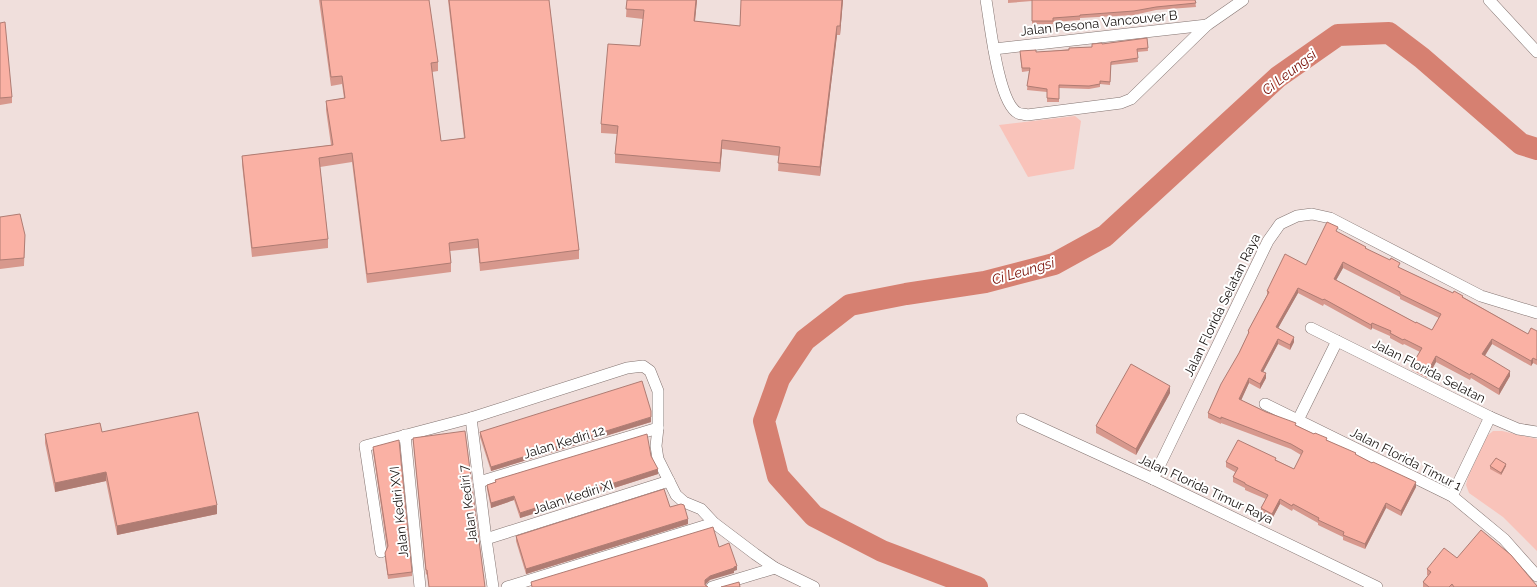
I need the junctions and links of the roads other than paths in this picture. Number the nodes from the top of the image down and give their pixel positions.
1 (986, 0) edge
2 (1243, 0) edge
3 (1489, 0) edge
4 (1207, 25) junction
5 (994, 49) junction
6 (1537, 52) edge
7 (1537, 314) edge
8 (1311, 328) dead end
9 (1337, 341) junction
10 (1265, 404) dead end
11 (1490, 417) junction
12 (471, 418) junction
13 (1022, 419) dead end
14 (1298, 420) junction
15 (658, 428) junction
16 (1537, 432) edge
17 (405, 435) junction
18 (1153, 479) junction
19 (670, 481) junction
20 (479, 482) junction
21 (1452, 496) junction
22 (714, 523) junction
23 (486, 539) junction
24 (381, 552) dead end
25 (775, 568) junction
26 (1537, 576) edge
27 (420, 587) edge
28 (494, 587) edge
29 (507, 587) edge
30 (712, 587) edge
31 (814, 587) edge
32 (1377, 587) edge

1 - 5 street, Jalan Pesona Vancouver B
2 - 4 street, Jalan Pesona Vancouver B
3 - 6 street
4 - 5 street, Jalan Pesona Vancouver B
4 - 5 street, Jalan Pesona Vancouver B
7 - 18 street, Jalan Florida Selatan Raya
8 - 9 street, Jalan Florida Selatan
9 - 11 street, Jalan Florida Selatan
9 - 14 street
10 - 14 street, Jalan Florida Timur 1
11 - 16 street, Jalan Florida Selatan
11 - 21 street
12 - 15 street
12 - 17 street
12 - 20 street, Jalan Kediri 7
13 - 18 street, Jalan Florida Timur Raya
14 - 21 street, Jalan Florida Timur 1
15 - 19 street
15 - 20 street, Jalan Kediri 12
17 - 24 street
17 - 27 street, Jalan Kediri XVI
18 - 32 street, Jalan Florida Timur Raya
19 - 22 street
19 - 23 street, Jalan Kediri XI
20 - 23 street, Jalan Kediri 7
21 - 26 street, Jalan Florida Timur 1
22 - 25 street
22 - 29 street
23 - 28 street, Jalan Kediri 7
25 - 30 street
25 - 31 street

